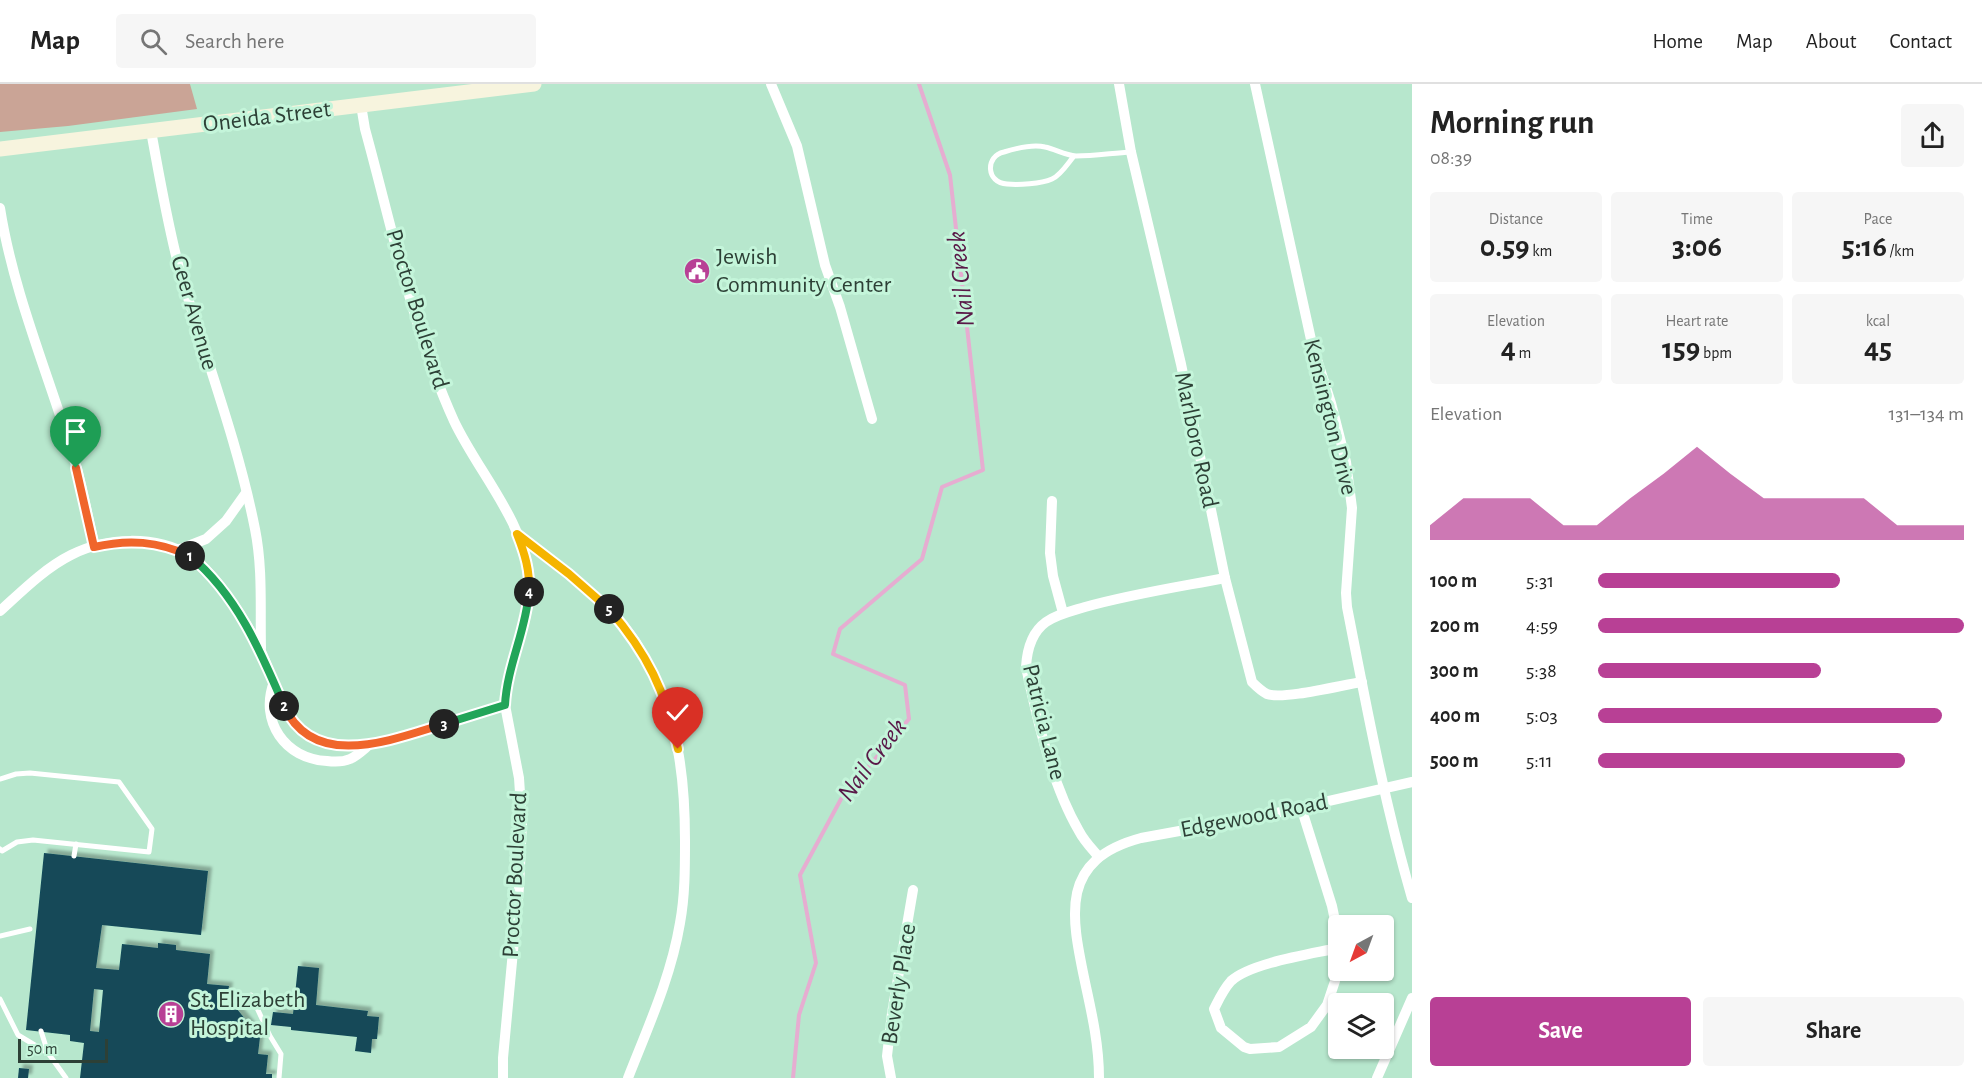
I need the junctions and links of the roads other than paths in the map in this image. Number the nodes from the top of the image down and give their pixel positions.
1 (534, 84) edge
2 (771, 84) edge
3 (1119, 84) edge
4 (1255, 84) edge
5 (466, 88) edge
6 (361, 105) junction
7 (151, 131) junction
8 (0, 149) edge
9 (1131, 152) junction
10 (1074, 156) junction
11 (0, 208) edge
12 (872, 419) dead end
13 (246, 493) junction
14 (1052, 501) dead end
15 (517, 534) junction
16 (94, 547) junction
17 (178, 550) junction
18 (1225, 578) junction
19 (0, 610) edge
20 (1063, 613) junction
21 (262, 654) junction
22 (274, 682) junction
23 (1362, 682) junction
24 (505, 705) junction
25 (369, 745) junction
26 (0, 779) edge
27 (1412, 782) edge
28 (1383, 788) junction
29 (1300, 807) junction
30 (76, 844) junction
31 (1, 851) edge
32 (74, 856) dead end
33 (1099, 857) junction
34 (913, 890) dead end
35 (1412, 898) edge
36 (1334, 915) edge
37 (30, 929) dead end
38 (0, 936) edge
39 (1328, 950) edge
40 (1335, 981) edge
41 (251, 995) dead end
42 (1412, 998) edge
43 (0, 999) edge
44 (41, 1031) dead end
45 (48, 1053) junction
46 (66, 1078) edge
47 (279, 1078) edge
48 (503, 1078) edge
49 (628, 1078) edge
50 (891, 1078) edge
51 (1099, 1078) edge
52 (1377, 1078) edge

1 - 5 street, Oneida Street
2 - 12 street
3 - 9 street, Marlboro Road
4 - 23 street, Kensington Drive
5 - 6 street, Oneida Street
6 - 7 street, Oneida Street
6 - 15 street, Proctor Boulevard
7 - 8 street, Oneida Street
7 - 13 street, Geer Avenue
9 - 10 lane
9 - 18 street, Marlboro Road
10 - 10 lane
11 - 16 street
13 - 17 street
13 - 21 street, Geer Avenue
14 - 20 street
15 - 24 street, Proctor Boulevard
15 - 49 street, Proctor Boulevard
16 - 17 street
16 - 19 street
17 - 21 street
18 - 20 street, Patricia Lane
18 - 23 street, Marlboro Road
20 - 33 street, Patricia Lane
21 - 22 street
22 - 25 street
22 - 25 street
23 - 28 street, Kensington Drive
24 - 25 street
24 - 48 street, Proctor Boulevard
26 - 30 lane
27 - 28 street, Edgewood Road
28 - 29 street, Edgewood Road
28 - 35 street, Kensington Drive
29 - 33 street, Edgewood Road
29 - 36 street
30 - 31 lane
30 - 32 lane
33 - 51 street
34 - 50 street, Beverly Place
37 - 38 lane
39 - 40 street
41 - 47 lane
42 - 52 street
43 - 45 lane
44 - 45 lane
45 - 46 lane

